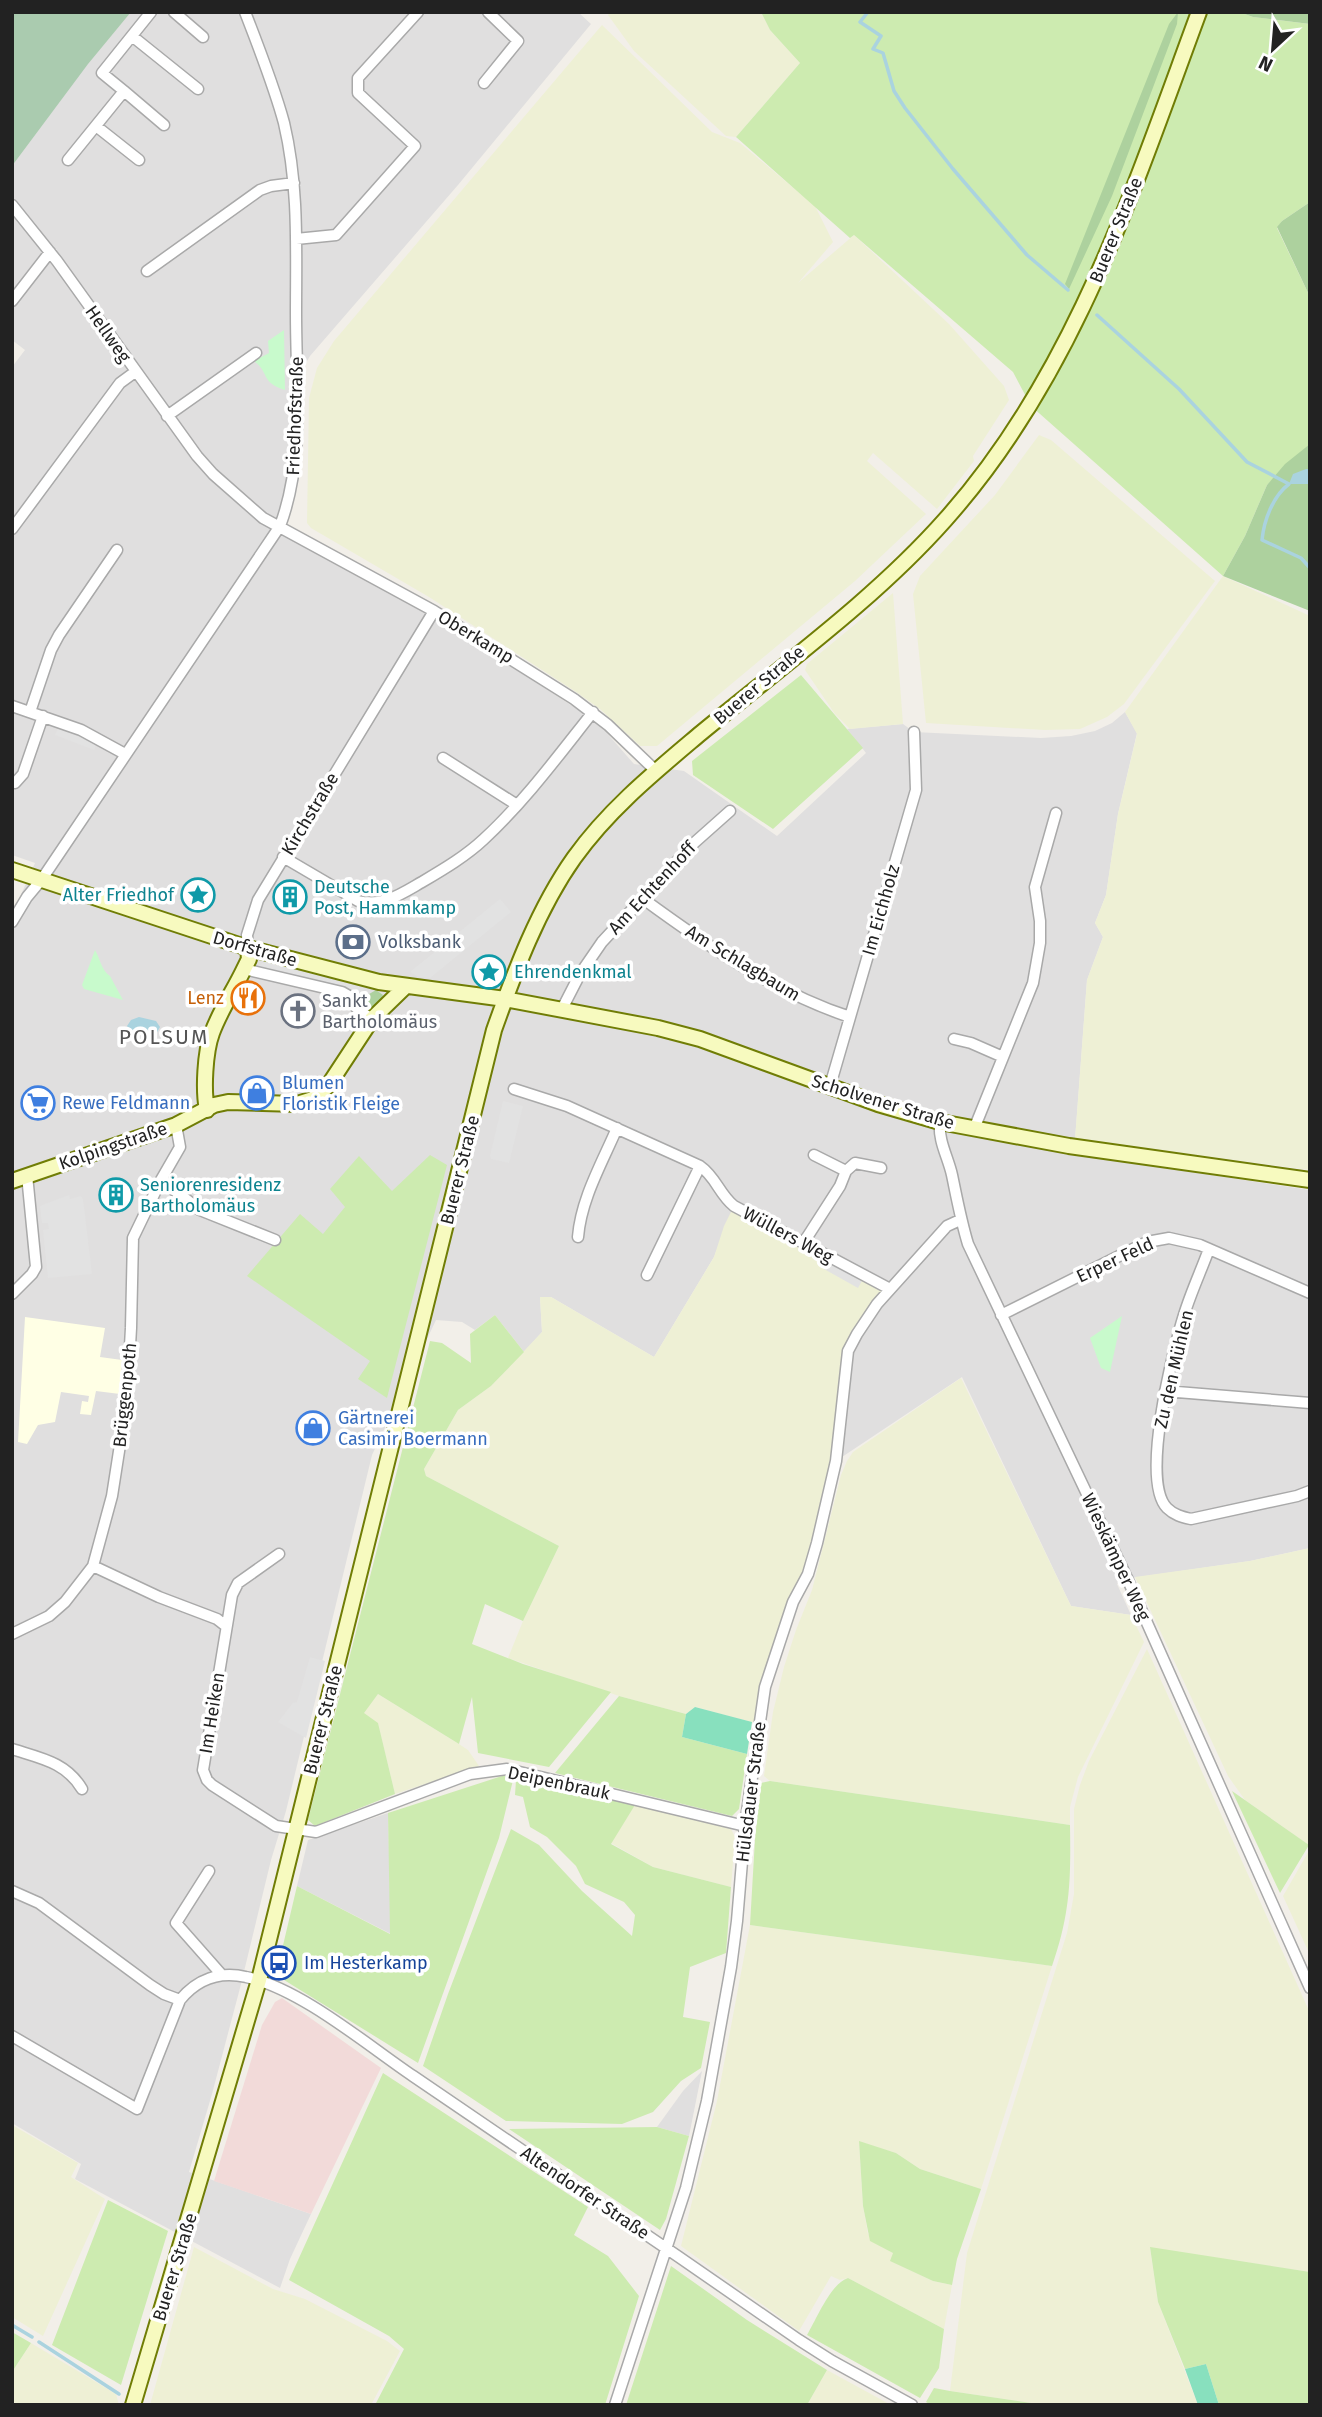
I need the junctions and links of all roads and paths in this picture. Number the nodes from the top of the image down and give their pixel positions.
1 (151, 12) edge
2 (174, 12) edge
3 (418, 12) edge
4 (488, 12) edge
5 (1199, 12) edge
6 (249, 14) edge
7 (132, 36) junction
8 (203, 37) dead end
9 (484, 83) dead end
10 (198, 89) dead end
11 (124, 91) junction
12 (96, 125) junction
13 (164, 125) dead end
14 (68, 160) dead end
15 (139, 160) dead end
16 (294, 183) junction
17 (12, 205) edge
18 (296, 239) junction
19 (50, 252) junction
20 (147, 271) dead end
21 (12, 301) edge
22 (257, 353) dead end
23 (135, 372) junction
24 (167, 416) junction
25 (279, 526) junction
26 (12, 529) edge
27 (117, 550) dead end
28 (434, 611) junction
29 (12, 706) edge
30 (30, 712) junction
31 (593, 712) junction
32 (43, 716) junction
33 (914, 732) dead end
34 (125, 754) junction
35 (443, 758) dead end
36 (656, 771) junction
37 (15, 783) dead end
38 (517, 805) junction
39 (730, 811) dead end
40 (1056, 813) dead end
41 (283, 857) junction
42 (12, 870) edge
43 (42, 879) junction
44 (642, 898) junction
45 (12, 922) edge
46 (248, 948) junction
47 (244, 969) junction
48 (406, 986) junction
49 (505, 999) junction
50 (562, 1009) junction
51 (850, 1017) junction
52 (372, 1018) junction
53 (954, 1039) dead end
54 (1003, 1057) junction
55 (830, 1086) junction
56 (514, 1089) dead end
57 (207, 1110) junction
58 (940, 1122) junction
59 (176, 1125) junction
60 (617, 1128) junction
61 (974, 1129) junction
62 (814, 1155) dead end
63 (700, 1166) junction
64 (881, 1168) dead end
65 (846, 1171) junction
66 (27, 1175) junction
67 (161, 1180) junction
68 (1310, 1180) edge
69 (12, 1181) edge
70 (960, 1220) junction
71 (578, 1237) dead end
72 (275, 1240) dead end
73 (804, 1242) junction
74 (1209, 1249) junction
75 (647, 1275) dead end
76 (890, 1289) junction
77 (1310, 1293) edge
78 (12, 1294) edge
79 (1001, 1315) junction
80 (1165, 1391) junction
81 (1310, 1403) edge
82 (1310, 1490) edge
83 (279, 1554) dead end
84 (93, 1566) junction
85 (226, 1626) junction
86 (12, 1634) edge
87 (12, 1749) edge
88 (82, 1789) dead end
89 (745, 1826) junction
90 (296, 1830) junction
91 (209, 1871) dead end
92 (12, 1891) edge
93 (221, 1975) junction
94 (259, 1980) junction
95 (1310, 1988) edge
96 (180, 2000) junction
97 (12, 2036) edge
98 (666, 2248) junction
99 (133, 2405) edge
100 (615, 2405) edge
101 (912, 2405) edge

1 - 7 street
2 - 8 street
3 - 18 street
4 - 9 street
5 - 36 main road, Buerer Straße
6 - 16 street, Friedhofstraße
7 - 10 street
7 - 11 street
11 - 12 street
11 - 13 street
12 - 14 street
12 - 15 street
16 - 18 street, Friedhofstraße
16 - 20 street
17 - 19 street, Hellweg
18 - 25 street, Friedhofstraße
19 - 21 street
19 - 23 street, Hellweg
22 - 24 street
23 - 24 street, Hellweg
23 - 26 street
24 - 25 street, Hellweg
25 - 28 street, Oberkamp
25 - 34 street, Friedhofstraße
27 - 30 street
28 - 31 street, Oberkamp
28 - 41 street, Kirchstraße
29 - 30 street
30 - 32 street
31 - 36 street, Oberkamp
31 - 38 street
32 - 34 street
32 - 37 street
33 - 51 street, Im Eichholz
34 - 43 street, Friedhofstraße
35 - 38 street
36 - 49 main road, Buerer Straße
38 - 41 street
39 - 44 street, Am Echtenhoff
40 - 54 street
41 - 46 street, Kirchstraße
42 - 43 main road, Dorfstraße
43 - 45 street, Friedhofstraße
43 - 46 main road, Dorfstraße
44 - 50 street, Am Echtenhoff
44 - 51 street, Am Schlagbaum
46 - 47 main road, Kirchstraße
46 - 48 main road, Dorfstraße
47 - 52 street
47 - 57 main road, Kirchstraße
48 - 49 main road, Dorfstraße
48 - 52 main road, Kolpingstraße
49 - 50 main road, Scholvener Straße
49 - 90 main road, Buerer Straße
50 - 55 main road, Scholvener Straße
51 - 55 street, Im Eichholz
52 - 57 main road, Kolpingstraße
53 - 54 street
54 - 61 street
55 - 58 main road, Scholvener Straße
56 - 60 street, Wüllers Weg
57 - 59 main road, Kolpingstraße
58 - 61 main road, Scholvener Straße
58 - 70 street, Wieskämper Weg
59 - 66 main road, Kolpingstraße
59 - 67 street, Brüggenpoth
60 - 63 street, Wüllers Weg
60 - 71 street
61 - 68 main road, Scholvener Straße
62 - 65 street
63 - 73 street, Wüllers Weg
63 - 75 street
64 - 65 street
65 - 73 street
66 - 69 main road, Kolpingstraße
66 - 78 street
67 - 72 street
67 - 84 street, Brüggenpoth
70 - 76 street, Hülsdauer Straße
70 - 79 street, Wieskämper Weg
73 - 76 street, Wüllers Weg
74 - 77 street, Erper Feld
74 - 79 street, Erper Feld
74 - 80 street, Zu den Mühlen
76 - 89 street, Hülsdauer Straße
79 - 95 street, Wieskämper Weg
80 - 81 street
80 - 82 street, Zu den Mühlen
83 - 85 street, Im Heiken
84 - 85 street
84 - 86 street, Brüggenpoth
85 - 90 street, Im Heiken
87 - 88 street
89 - 90 street, Deipenbrauk
89 - 98 street, Hülsdauer Straße
90 - 94 main road, Buerer Straße
91 - 93 street
92 - 96 street
93 - 94 street
93 - 96 street
94 - 98 street, Altendorfer Straße
94 - 99 main road, Buerer Straße
96 - 97 street
98 - 100 street, Hülsdauer Straße
98 - 101 street, Altendorfer Straße

